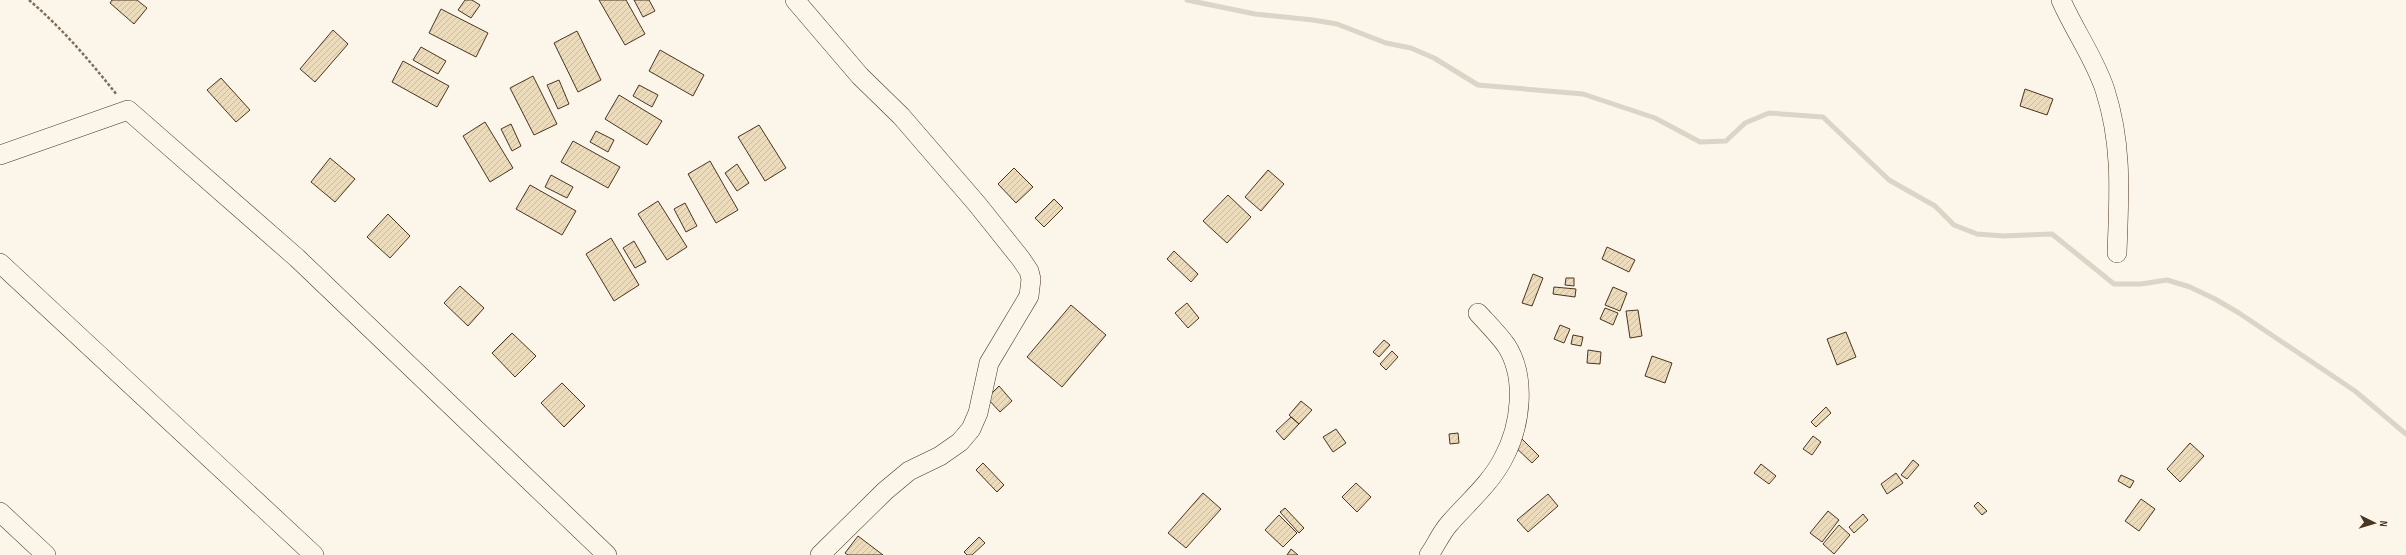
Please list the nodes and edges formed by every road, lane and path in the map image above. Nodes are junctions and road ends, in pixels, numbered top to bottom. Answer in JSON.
{"nodes":[{"id":1,"x":29,"y":0,"type":"edge"},
{"id":2,"x":795,"y":0,"type":"edge"},
{"id":3,"x":2061,"y":0,"type":"edge"},
{"id":4,"x":128,"y":110,"type":"junction"},
{"id":5,"x":0,"y":155,"type":"edge"},
{"id":6,"x":2117,"y":253,"type":"dead end"},
{"id":7,"x":0,"y":263,"type":"edge"},
{"id":8,"x":1478,"y":313,"type":"dead end"},
{"id":9,"x":0,"y":512,"type":"edge"},
{"id":10,"x":46,"y":555,"type":"edge"},
{"id":11,"x":314,"y":555,"type":"edge"},
{"id":12,"x":607,"y":555,"type":"edge"},
{"id":13,"x":820,"y":555,"type":"edge"},
{"id":14,"x":1429,"y":555,"type":"edge"}],
"edges":[{"from":1,"to":4,"type":"path"},
{"from":2,"to":13,"type":"street"},
{"from":3,"to":6,"type":"street"},
{"from":4,"to":5,"type":"street"},
{"from":4,"to":12,"type":"street"},
{"from":7,"to":11,"type":"street"},
{"from":8,"to":14,"type":"street"},
{"from":9,"to":10,"type":"street"}]}
